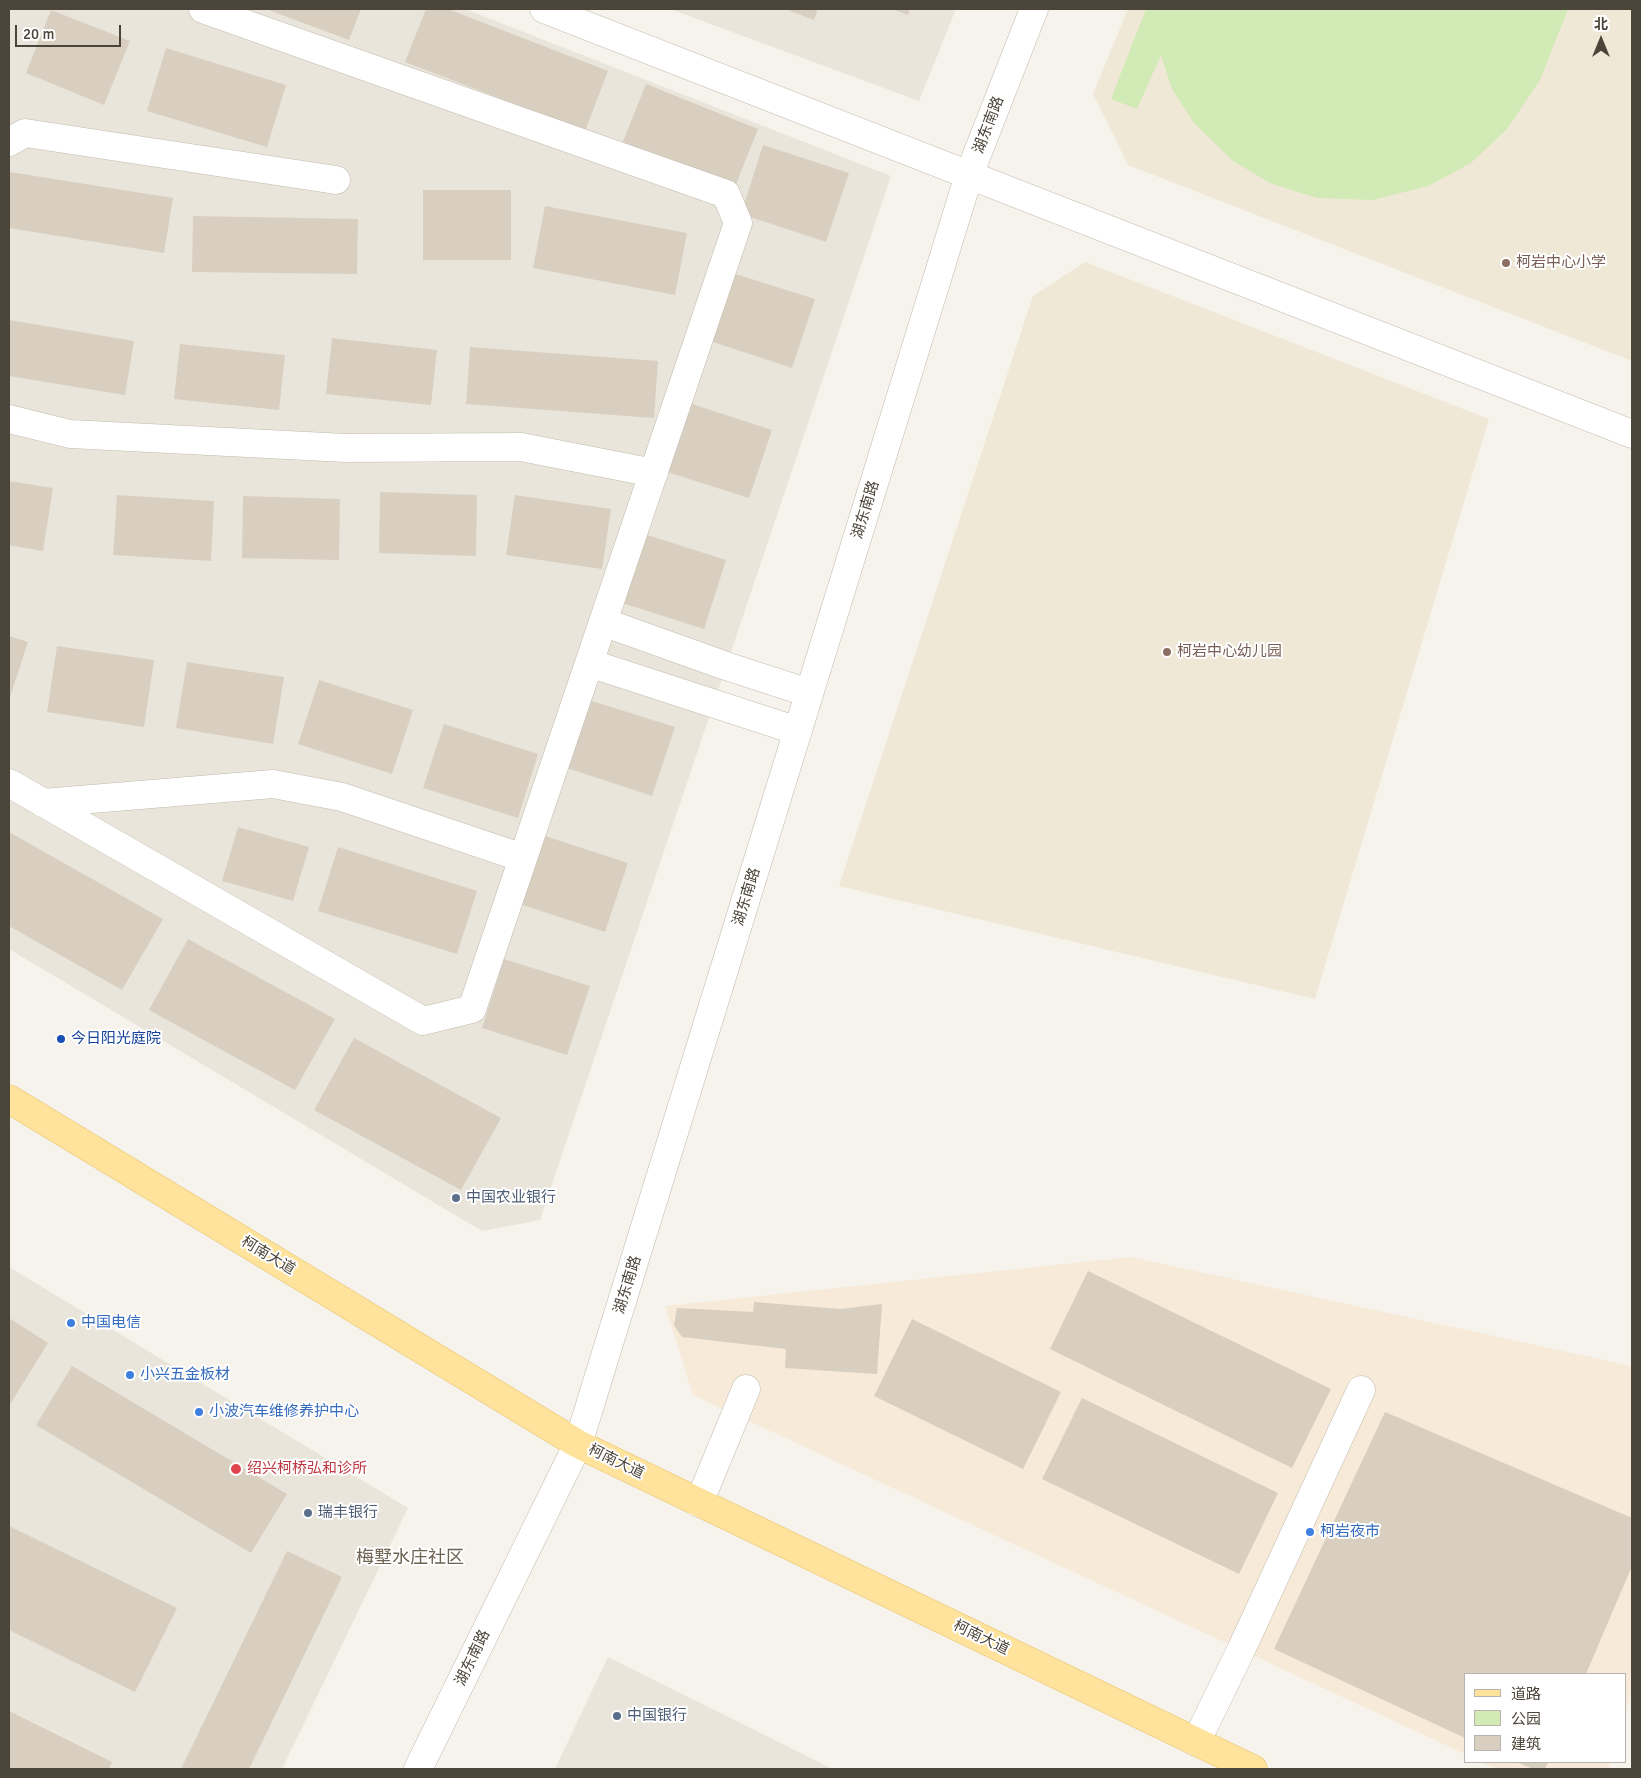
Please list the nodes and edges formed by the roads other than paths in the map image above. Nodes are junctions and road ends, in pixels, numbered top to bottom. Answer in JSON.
{"nodes":[{"id":1,"x":203,"y":9,"type":"edge"},
{"id":2,"x":544,"y":9,"type":"edge"},
{"id":3,"x":1034,"y":9,"type":"edge"},
{"id":4,"x":9,"y":142,"type":"edge"},
{"id":5,"x":969,"y":175,"type":"junction"},
{"id":6,"x":336,"y":180,"type":"dead end"},
{"id":7,"x":9,"y":419,"type":"edge"},
{"id":8,"x":1632,"y":434,"type":"edge"},
{"id":9,"x":654,"y":473,"type":"junction"},
{"id":10,"x":603,"y":622,"type":"junction"},
{"id":11,"x":589,"y":663,"type":"junction"},
{"id":12,"x":810,"y":693,"type":"junction"},
{"id":13,"x":798,"y":731,"type":"junction"},
{"id":14,"x":9,"y":783,"type":"edge"},
{"id":15,"x":44,"y":803,"type":"junction"},
{"id":16,"x":523,"y":858,"type":"junction"},
{"id":17,"x":9,"y":1099,"type":"edge"},
{"id":18,"x":746,"y":1389,"type":"dead end"},
{"id":19,"x":1361,"y":1390,"type":"dead end"},
{"id":20,"x":578,"y":1444,"type":"junction"},
{"id":21,"x":699,"y":1503,"type":"junction"},
{"id":22,"x":1196,"y":1742,"type":"junction"},
{"id":23,"x":418,"y":1769,"type":"edge"},
{"id":24,"x":1254,"y":1769,"type":"edge"}],
"edges":[{"from":1,"to":9,"type":"street"},
{"from":2,"to":5,"type":"street"},
{"from":3,"to":5,"type":"street","name":"湖东南路"},
{"from":4,"to":6,"type":"street"},
{"from":5,"to":8,"type":"street"},
{"from":5,"to":12,"type":"street","name":"湖东南路"},
{"from":7,"to":9,"type":"street"},
{"from":9,"to":10,"type":"street"},
{"from":10,"to":11,"type":"street"},
{"from":10,"to":12,"type":"street"},
{"from":11,"to":13,"type":"street"},
{"from":11,"to":16,"type":"street"},
{"from":12,"to":13,"type":"street","name":"湖东南路"},
{"from":13,"to":20,"type":"street","name":"湖东南路"},
{"from":14,"to":15,"type":"street"},
{"from":15,"to":16,"type":"street"},
{"from":15,"to":16,"type":"street"},
{"from":17,"to":20,"type":"main road","name":"柯南大道"},
{"from":18,"to":21,"type":"street"},
{"from":19,"to":22,"type":"street"},
{"from":20,"to":21,"type":"main road","name":"柯南大道"},
{"from":20,"to":23,"type":"street","name":"湖东南路"},
{"from":21,"to":22,"type":"main road","name":"柯南大道"},
{"from":22,"to":24,"type":"main road","name":"柯南大道"}]}
